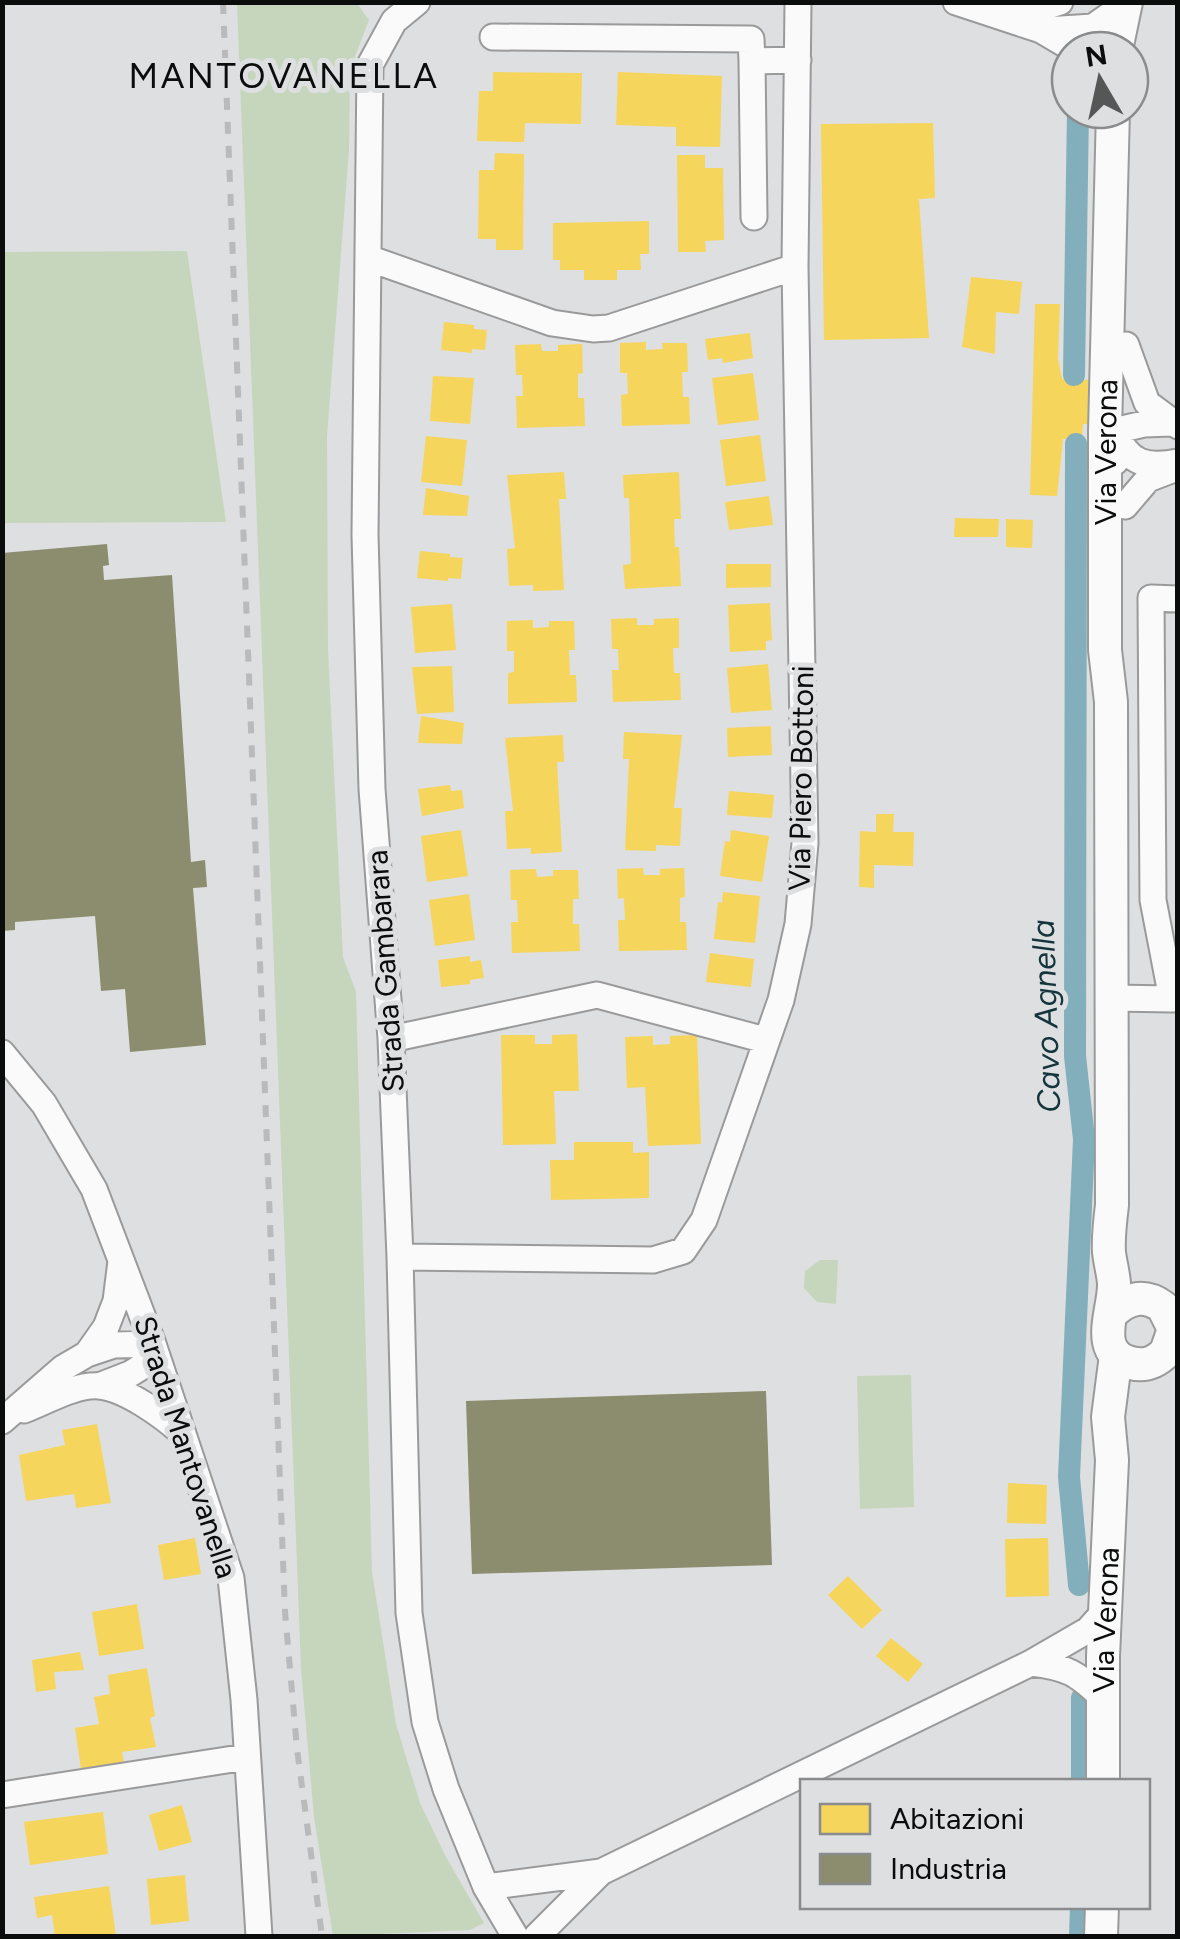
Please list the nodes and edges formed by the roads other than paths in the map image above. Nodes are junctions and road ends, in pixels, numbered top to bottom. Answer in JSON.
{"nodes":[{"id":1,"x":417,"y":2,"type":"edge"},
{"id":2,"x":798,"y":2,"type":"edge"},
{"id":3,"x":1060,"y":2,"type":"edge"},
{"id":4,"x":965,"y":5,"type":"edge"},
{"id":5,"x":1117,"y":6,"type":"edge"},
{"id":6,"x":1040,"y":30,"type":"junction"},
{"id":7,"x":1050,"y":36,"type":"edge"},
{"id":8,"x":493,"y":37,"type":"dead end"},
{"id":9,"x":798,"y":60,"type":"junction"},
{"id":10,"x":752,"y":61,"type":"junction"},
{"id":11,"x":1113,"y":130,"type":"edge"},
{"id":12,"x":1114,"y":168,"type":"junction"},
{"id":13,"x":754,"y":217,"type":"dead end"},
{"id":14,"x":368,"y":258,"type":"junction"},
{"id":15,"x":795,"y":267,"type":"junction"},
{"id":16,"x":1108,"y":290,"type":"junction"},
{"id":17,"x":1126,"y":345,"type":"junction"},
{"id":18,"x":1175,"y":425,"type":"edge"},
{"id":19,"x":1122,"y":438,"type":"junction"},
{"id":20,"x":1178,"y":465,"type":"edge"},
{"id":21,"x":1125,"y":506,"type":"junction"},
{"id":22,"x":1178,"y":599,"type":"edge"},
{"id":23,"x":1105,"y":615,"type":"junction"},
{"id":24,"x":1111,"y":702,"type":"junction"},
{"id":25,"x":1112,"y":998,"type":"junction"},
{"id":26,"x":1175,"y":999,"type":"edge"},
{"id":27,"x":391,"y":1040,"type":"junction"},
{"id":28,"x":765,"y":1040,"type":"junction"},
{"id":29,"x":2,"y":1052,"type":"edge"},
{"id":30,"x":1112,"y":1205,"type":"junction"},
{"id":31,"x":122,"y":1255,"type":"junction"},
{"id":32,"x":400,"y":1257,"type":"junction"},
{"id":33,"x":1155,"y":1301,"type":"junction"},
{"id":34,"x":1112,"y":1313,"type":"junction"},
{"id":35,"x":155,"y":1350,"type":"junction"},
{"id":36,"x":87,"y":1354,"type":"junction"},
{"id":37,"x":1132,"y":1360,"type":"junction"},
{"id":38,"x":100,"y":1386,"type":"junction"},
{"id":39,"x":6,"y":1418,"type":"edge"},
{"id":40,"x":185,"y":1435,"type":"junction"},
{"id":41,"x":1106,"y":1610,"type":"junction"},
{"id":42,"x":1031,"y":1664,"type":"junction"},
{"id":43,"x":1103,"y":1698,"type":"junction"},
{"id":44,"x":246,"y":1757,"type":"junction"},
{"id":45,"x":1103,"y":1779,"type":"edge"},
{"id":46,"x":2,"y":1795,"type":"edge"},
{"id":47,"x":601,"y":1872,"type":"junction"},
{"id":48,"x":486,"y":1887,"type":"junction"},
{"id":49,"x":1102,"y":1909,"type":"edge"},
{"id":50,"x":259,"y":1936,"type":"edge"},
{"id":51,"x":516,"y":1936,"type":"edge"},
{"id":52,"x":537,"y":1936,"type":"edge"},
{"id":53,"x":1102,"y":1936,"type":"edge"}],
"edges":[{"from":1,"to":14,"type":"street","name":"Strada Gambarara"},
{"from":2,"to":9,"type":"street","name":"Via Piero Bottoni"},
{"from":3,"to":4,"type":"street"},
{"from":4,"to":6,"type":"street"},
{"from":5,"to":6,"type":"street"},
{"from":6,"to":7,"type":"street"},
{"from":8,"to":10,"type":"street"},
{"from":9,"to":10,"type":"street"},
{"from":9,"to":15,"type":"street","name":"Via Piero Bottoni"},
{"from":10,"to":13,"type":"street"},
{"from":11,"to":12,"type":"main road","name":"Via Verona"},
{"from":12,"to":16,"type":"main road","name":"Via Verona"},
{"from":12,"to":17,"type":"main road","name":"Via Verona"},
{"from":14,"to":15,"type":"street"},
{"from":14,"to":27,"type":"street","name":"Strada Gambarara"},
{"from":15,"to":28,"type":"street","name":"Via Piero Bottoni"},
{"from":16,"to":19,"type":"street","name":"Via Verona"},
{"from":16,"to":23,"type":"main road","name":"Via Verona"},
{"from":17,"to":18,"type":"street"},
{"from":17,"to":19,"type":"main road","name":"Via Verona"},
{"from":18,"to":19,"type":"street"},
{"from":19,"to":20,"type":"street"},
{"from":19,"to":21,"type":"main road","name":"Via Verona"},
{"from":19,"to":23,"type":"street","name":"Via Verona"},
{"from":20,"to":21,"type":"street"},
{"from":21,"to":24,"type":"main road","name":"Via Verona"},
{"from":22,"to":26,"type":"street"},
{"from":23,"to":24,"type":"main road","name":"Via Verona"},
{"from":24,"to":25,"type":"main road","name":"Via Verona"},
{"from":25,"to":26,"type":"street"},
{"from":25,"to":30,"type":"main road","name":"Via Verona"},
{"from":27,"to":28,"type":"street"},
{"from":27,"to":32,"type":"street","name":"Strada Gambarara"},
{"from":28,"to":32,"type":"street","name":"Via Piero Bottoni"},
{"from":29,"to":31,"type":"street","name":"Strada Mantovanella"},
{"from":30,"to":33,"type":"main road","name":"Via Verona"},
{"from":30,"to":34,"type":"main road","name":"Via Verona"},
{"from":31,"to":35,"type":"street","name":"Strada Mantovanella"},
{"from":31,"to":36,"type":"street"},
{"from":32,"to":48,"type":"street","name":"Strada Gambarara"},
{"from":33,"to":34,"type":"main road"},
{"from":33,"to":37,"type":"main road","name":"Via Verona"},
{"from":34,"to":37,"type":"main road","name":"Via Verona"},
{"from":35,"to":36,"type":"street"},
{"from":35,"to":38,"type":"street"},
{"from":35,"to":40,"type":"street","name":"Strada Mantovanella"},
{"from":36,"to":39,"type":"street"},
{"from":37,"to":41,"type":"main road","name":"Via Verona"},
{"from":38,"to":39,"type":"street"},
{"from":38,"to":40,"type":"street"},
{"from":40,"to":44,"type":"street","name":"Strada Mantovanella"},
{"from":41,"to":42,"type":"street"},
{"from":41,"to":43,"type":"main road","name":"Via Verona"},
{"from":42,"to":43,"type":"street"},
{"from":42,"to":47,"type":"street"},
{"from":43,"to":45,"type":"main road","name":"Via Verona"},
{"from":44,"to":46,"type":"street"},
{"from":44,"to":50,"type":"street","name":"Strada Mantovanella"},
{"from":47,"to":48,"type":"street"},
{"from":47,"to":52,"type":"street"},
{"from":48,"to":51,"type":"street","name":"Strada Gambarara"},
{"from":49,"to":53,"type":"main road"}]}
